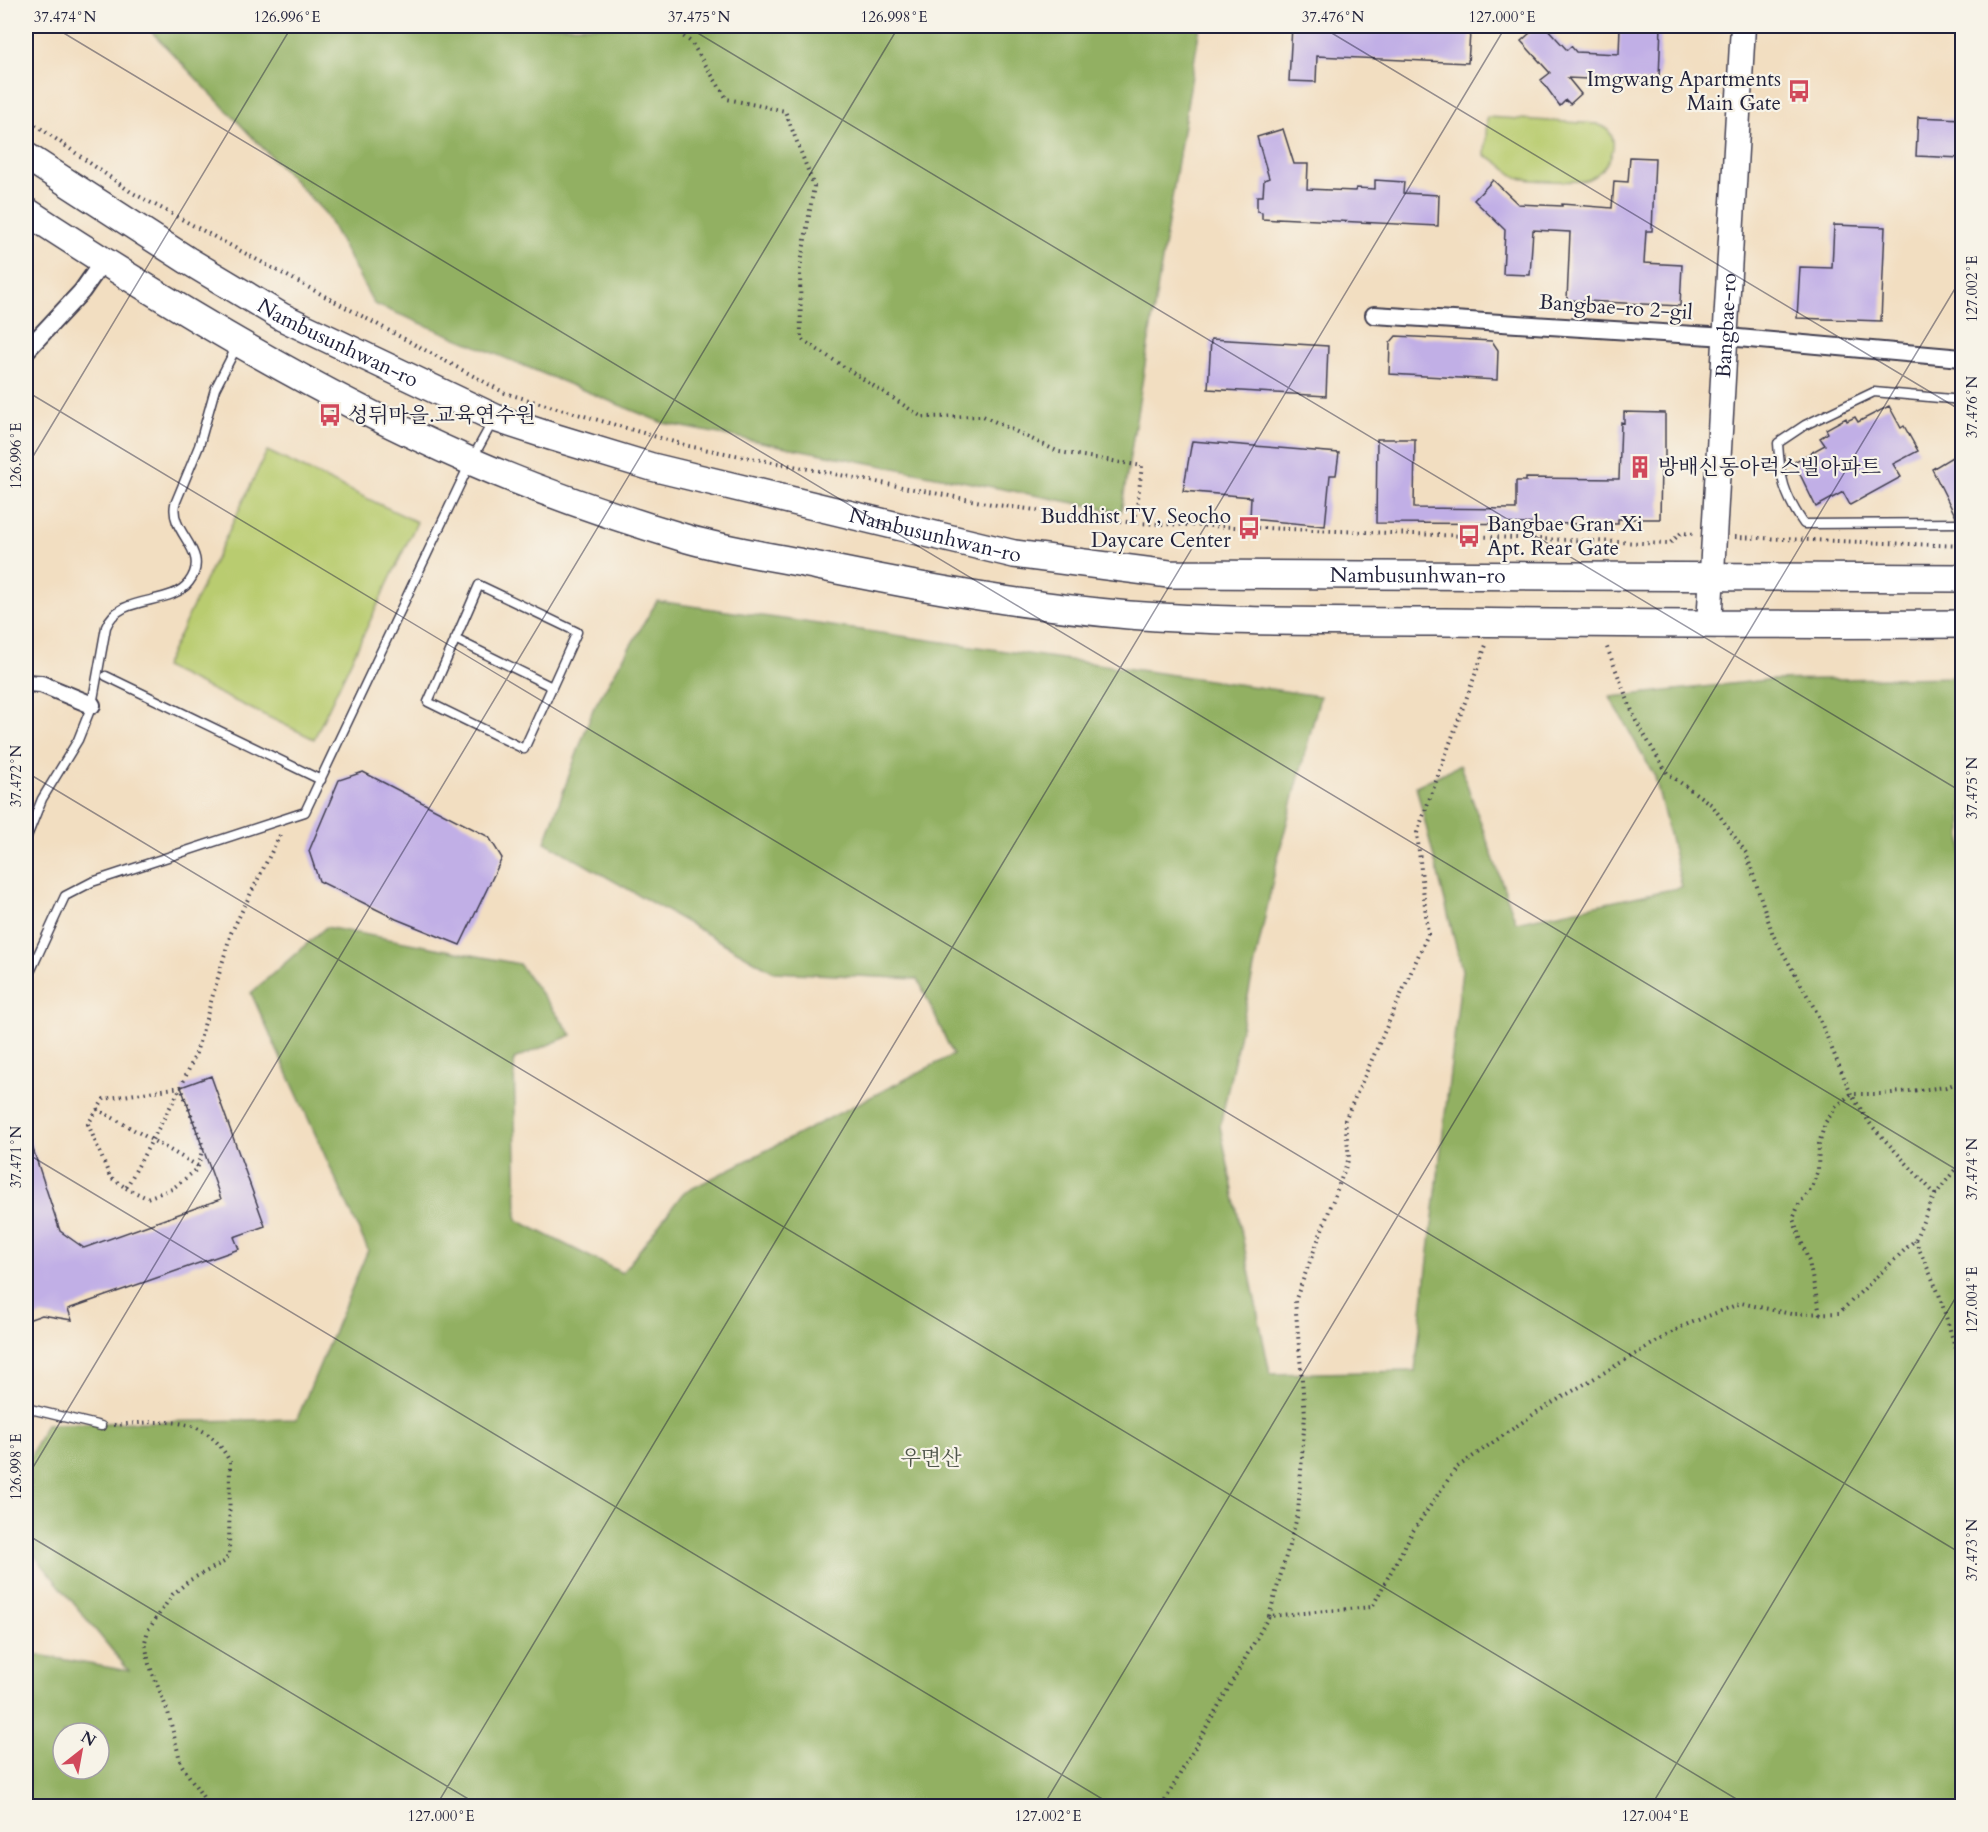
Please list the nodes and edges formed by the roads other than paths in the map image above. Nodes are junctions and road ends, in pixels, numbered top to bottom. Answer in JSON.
{"nodes":[{"id":1,"x":1743,"y":26,"type":"edge"},
{"id":2,"x":26,"y":156,"type":"edge"},
{"id":3,"x":26,"y":211,"type":"edge"},
{"id":4,"x":103,"y":261,"type":"junction"},
{"id":5,"x":1374,"y":315,"type":"dead end"},
{"id":6,"x":1727,"y":337,"type":"junction"},
{"id":7,"x":238,"y":343,"type":"junction"},
{"id":8,"x":26,"y":351,"type":"edge"},
{"id":9,"x":1962,"y":358,"type":"edge"},
{"id":10,"x":1962,"y":400,"type":"edge"},
{"id":11,"x":495,"y":418,"type":"junction"},
{"id":12,"x":471,"y":461,"type":"junction"},
{"id":13,"x":1962,"y":523,"type":"edge"},
{"id":14,"x":1712,"y":577,"type":"junction"},
{"id":15,"x":1962,"y":578,"type":"edge"},
{"id":16,"x":1962,"y":624,"type":"edge"},
{"id":17,"x":1709,"y":625,"type":"junction"},
{"id":18,"x":456,"y":639,"type":"junction"},
{"id":19,"x":106,"y":676,"type":"dead end"},
{"id":20,"x":26,"y":683,"type":"edge"},
{"id":21,"x":552,"y":687,"type":"junction"},
{"id":22,"x":92,"y":705,"type":"junction"},
{"id":23,"x":321,"y":780,"type":"junction"},
{"id":24,"x":26,"y":839,"type":"edge"},
{"id":25,"x":30,"y":972,"type":"dead end"},
{"id":26,"x":26,"y":1408,"type":"edge"},
{"id":27,"x":101,"y":1426,"type":"road end"}],
"edges":[{"from":1,"to":6,"type":"main road","name":"Bangbae-ro"},
{"from":2,"to":11,"type":"main road","name":"Nambusunhwan-ro"},
{"from":3,"to":4,"type":"main road"},
{"from":4,"to":7,"type":"main road"},
{"from":4,"to":8,"type":"street"},
{"from":5,"to":6,"type":"street","name":"Bangbae-ro 2-gil"},
{"from":6,"to":9,"type":"street","name":"Bangbae-ro 2-gil"},
{"from":6,"to":14,"type":"main road","name":"Bangbae-ro"},
{"from":7,"to":12,"type":"main road"},
{"from":7,"to":22,"type":"lane"},
{"from":10,"to":13,"type":"lane"},
{"from":11,"to":12,"type":"lane"},
{"from":11,"to":14,"type":"main road","name":"Nambusunhwan-ro"},
{"from":12,"to":17,"type":"main road"},
{"from":12,"to":23,"type":"lane"},
{"from":14,"to":15,"type":"main road","name":"Nambusunhwan-ro"},
{"from":14,"to":17,"type":"main road","name":"Bangbae-ro"},
{"from":16,"to":17,"type":"main road"},
{"from":18,"to":21,"type":"lane"},
{"from":18,"to":21,"type":"lane"},
{"from":18,"to":21,"type":"lane"},
{"from":19,"to":23,"type":"lane"},
{"from":20,"to":22,"type":"street"},
{"from":22,"to":24,"type":"lane"},
{"from":23,"to":25,"type":"lane"},
{"from":26,"to":27,"type":"lane"}]}
